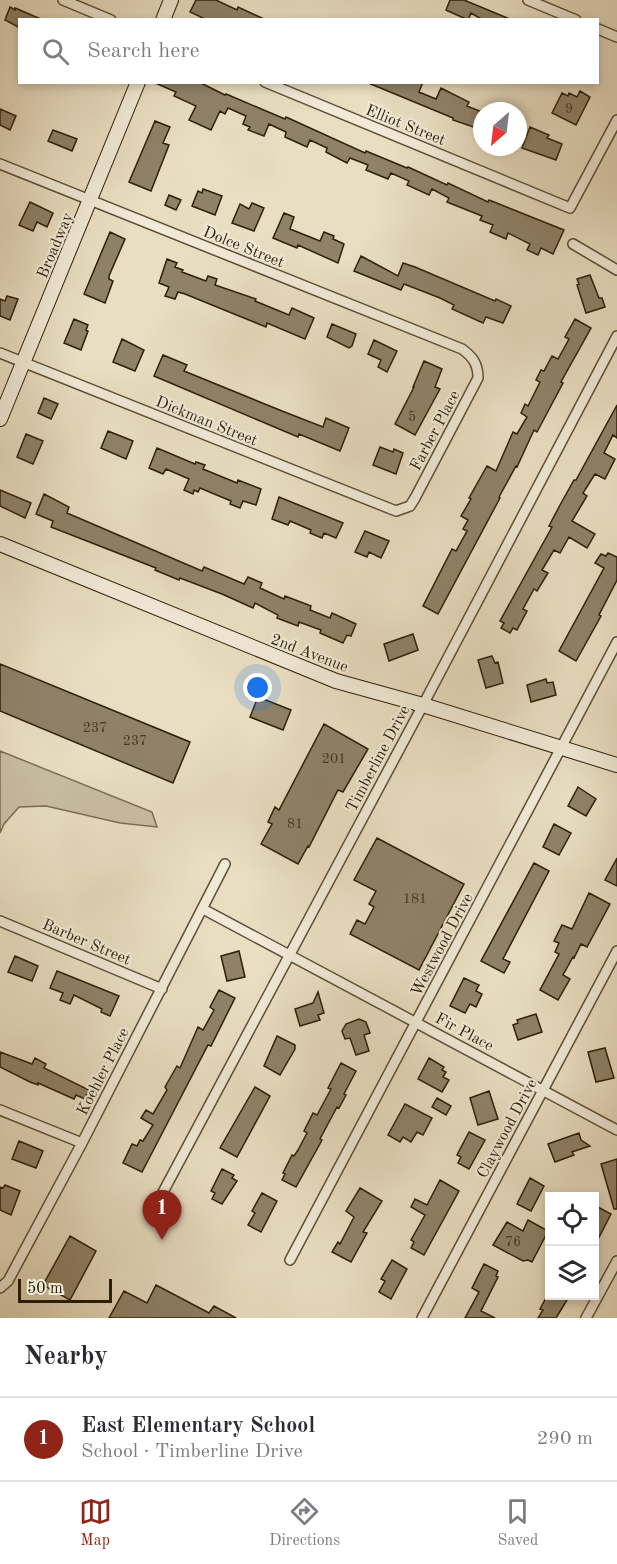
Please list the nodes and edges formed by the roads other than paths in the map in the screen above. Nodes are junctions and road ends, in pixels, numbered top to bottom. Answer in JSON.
{"nodes":[{"id":1,"x":63,"y":0,"type":"edge"},
{"id":2,"x":171,"y":0,"type":"edge"},
{"id":3,"x":528,"y":0,"type":"edge"},
{"id":4,"x":106,"y":18,"type":"edge"},
{"id":5,"x":164,"y":18,"type":"edge"},
{"id":6,"x":571,"y":18,"type":"edge"},
{"id":7,"x":599,"y":29,"type":"edge"},
{"id":8,"x":617,"y":37,"type":"edge"},
{"id":9,"x":137,"y":84,"type":"edge"},
{"id":10,"x":270,"y":84,"type":"edge"},
{"id":11,"x":617,"y":120,"type":"edge"},
{"id":12,"x":0,"y":164,"type":"edge"},
{"id":13,"x":90,"y":200,"type":"junction"},
{"id":14,"x":573,"y":244,"type":"dead end"},
{"id":15,"x":617,"y":270,"type":"edge"},
{"id":16,"x":617,"y":336,"type":"edge"},
{"id":17,"x":0,"y":352,"type":"edge"},
{"id":18,"x":473,"y":359,"type":"joint"},
{"id":19,"x":23,"y":362,"type":"junction"},
{"id":20,"x":0,"y":419,"type":"edge"},
{"id":21,"x":403,"y":509,"type":"joint"},
{"id":22,"x":0,"y":544,"type":"edge"},
{"id":23,"x":617,"y":642,"type":"edge"},
{"id":24,"x":423,"y":705,"type":"junction"},
{"id":25,"x":562,"y":748,"type":"junction"},
{"id":26,"x":617,"y":765,"type":"edge"},
{"id":27,"x":225,"y":864,"type":"dead end"},
{"id":28,"x":204,"y":909,"type":"junction"},
{"id":29,"x":0,"y":921,"type":"edge"},
{"id":30,"x":617,"y":951,"type":"edge"},
{"id":31,"x":289,"y":954,"type":"junction"},
{"id":32,"x":162,"y":989,"type":"junction"},
{"id":33,"x":416,"y":1022,"type":"junction"},
{"id":34,"x":543,"y":1090,"type":"junction"},
{"id":35,"x":0,"y":1110,"type":"edge"},
{"id":36,"x":617,"y":1130,"type":"edge"},
{"id":37,"x":82,"y":1143,"type":"junction"},
{"id":38,"x":162,"y":1194,"type":"dead end"},
{"id":39,"x":290,"y":1260,"type":"dead end"},
{"id":40,"x":617,"y":1261,"type":"edge"},
{"id":41,"x":0,"y":1288,"type":"edge"},
{"id":42,"x":422,"y":1318,"type":"edge"},
{"id":43,"x":586,"y":1318,"type":"edge"}],
"edges":[{"from":1,"to":4,"type":"street"},
{"from":2,"to":5,"type":"street"},
{"from":3,"to":6,"type":"street"},
{"from":7,"to":8,"type":"street"},
{"from":9,"to":13,"type":"street","name":"Broadway"},
{"from":10,"to":11,"type":"street","name":"Elliot Street"},
{"from":12,"to":13,"type":"street","name":"Dolce Street"},
{"from":13,"to":18,"type":"street","name":"Dolce Street"},
{"from":13,"to":19,"type":"street","name":"Broadway"},
{"from":14,"to":15,"type":"street"},
{"from":16,"to":24,"type":"street","name":"Timberline Drive"},
{"from":17,"to":19,"type":"street","name":"Dickman Street"},
{"from":18,"to":21,"type":"street","name":"Farber Place"},
{"from":19,"to":20,"type":"street","name":"Broadway"},
{"from":19,"to":21,"type":"street","name":"Dickman Street"},
{"from":22,"to":24,"type":"street","name":"2nd Avenue"},
{"from":23,"to":25,"type":"street","name":"Westwood Drive"},
{"from":24,"to":25,"type":"street","name":"2nd Avenue"},
{"from":24,"to":31,"type":"street","name":"Timberline Drive"},
{"from":25,"to":26,"type":"street","name":"2nd Avenue"},
{"from":25,"to":33,"type":"street","name":"Westwood Drive"},
{"from":27,"to":28,"type":"street","name":"Koehler Place"},
{"from":28,"to":31,"type":"street","name":"Fir Place"},
{"from":28,"to":32,"type":"street","name":"Koehler Place"},
{"from":29,"to":32,"type":"street","name":"Barber Street"},
{"from":30,"to":34,"type":"street","name":"Claywood Drive"},
{"from":31,"to":33,"type":"street","name":"Fir Place"},
{"from":31,"to":38,"type":"street","name":"Timberline Drive"},
{"from":32,"to":37,"type":"street","name":"Koehler Place"},
{"from":33,"to":34,"type":"street","name":"Fir Place"},
{"from":33,"to":39,"type":"street","name":"Westwood Drive"},
{"from":34,"to":36,"type":"street","name":"Fir Place"},
{"from":34,"to":42,"type":"street","name":"Claywood Drive"},
{"from":35,"to":37,"type":"street"},
{"from":37,"to":41,"type":"street","name":"Koehler Place"},
{"from":40,"to":43,"type":"street"}]}
